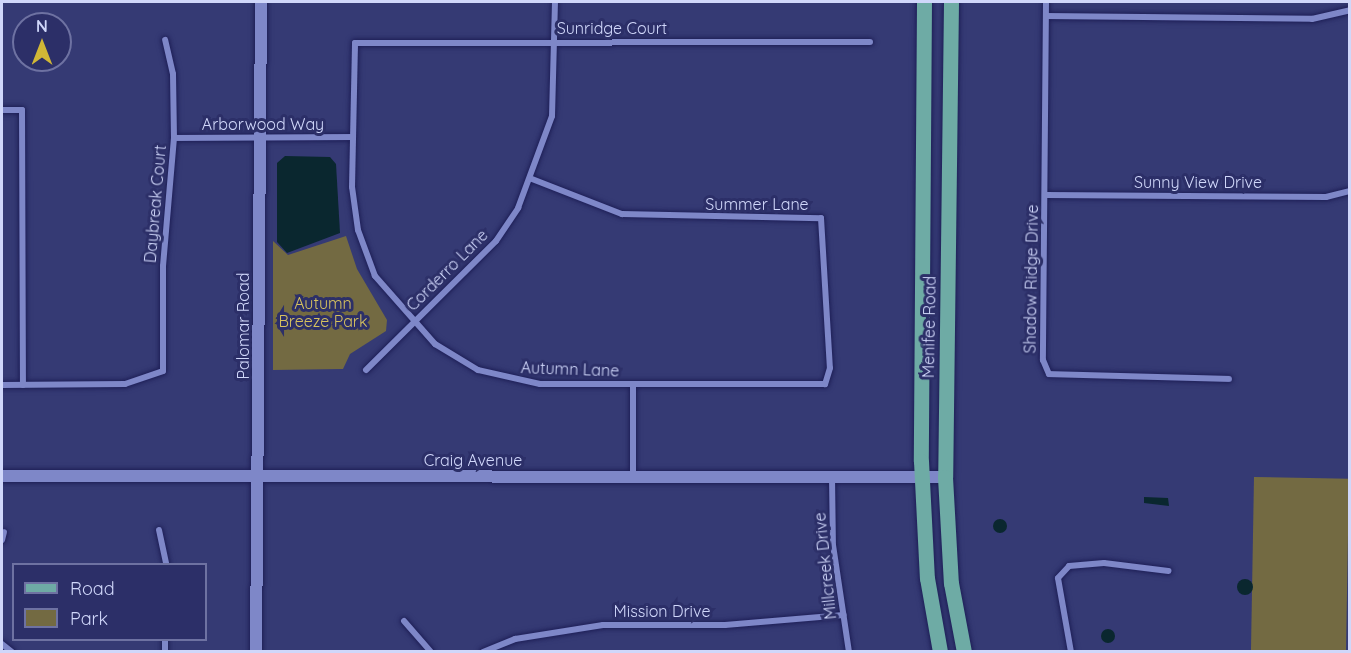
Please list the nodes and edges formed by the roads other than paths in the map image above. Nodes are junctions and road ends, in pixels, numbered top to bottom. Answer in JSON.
{"nodes":[{"id":1,"x":261,"y":2,"type":"edge"},
{"id":2,"x":555,"y":2,"type":"edge"},
{"id":3,"x":924,"y":2,"type":"edge"},
{"id":4,"x":951,"y":2,"type":"edge"},
{"id":5,"x":1046,"y":2,"type":"edge"},
{"id":6,"x":1350,"y":10,"type":"edge"},
{"id":7,"x":1046,"y":16,"type":"junction"},
{"id":8,"x":165,"y":40,"type":"dead end"},
{"id":9,"x":555,"y":42,"type":"junction"},
{"id":10,"x":870,"y":42,"type":"dead end"},
{"id":11,"x":355,"y":43,"type":"joint"},
{"id":12,"x":2,"y":110,"type":"edge"},
{"id":13,"x":261,"y":137,"type":"junction"},
{"id":14,"x":351,"y":137,"type":"junction"},
{"id":15,"x":174,"y":138,"type":"junction"},
{"id":16,"x":532,"y":179,"type":"junction"},
{"id":17,"x":1350,"y":191,"type":"edge"},
{"id":18,"x":1046,"y":195,"type":"junction"},
{"id":19,"x":412,"y":324,"type":"junction"},
{"id":20,"x":366,"y":370,"type":"dead end"},
{"id":21,"x":1229,"y":379,"type":"dead end"},
{"id":22,"x":825,"y":384,"type":"joint"},
{"id":23,"x":2,"y":385,"type":"edge"},
{"id":24,"x":23,"y":385,"type":"junction"},
{"id":25,"x":633,"y":385,"type":"junction"},
{"id":26,"x":2,"y":476,"type":"edge"},
{"id":27,"x":258,"y":477,"type":"junction"},
{"id":28,"x":633,"y":477,"type":"junction"},
{"id":29,"x":832,"y":477,"type":"junction"},
{"id":30,"x":921,"y":477,"type":"junction"},
{"id":31,"x":945,"y":477,"type":"junction"},
{"id":32,"x":159,"y":530,"type":"dead end"},
{"id":33,"x":4,"y":532,"type":"dead end"},
{"id":34,"x":2,"y":540,"type":"edge"},
{"id":35,"x":165,"y":563,"type":"edge"},
{"id":36,"x":1169,"y":571,"type":"dead end"},
{"id":37,"x":844,"y":615,"type":"junction"},
{"id":38,"x":404,"y":621,"type":"dead end"},
{"id":39,"x":2,"y":644,"type":"edge"},
{"id":40,"x":12,"y":651,"type":"edge"},
{"id":41,"x":256,"y":651,"type":"edge"},
{"id":42,"x":431,"y":651,"type":"edge"},
{"id":43,"x":483,"y":651,"type":"edge"},
{"id":44,"x":849,"y":651,"type":"edge"},
{"id":45,"x":940,"y":651,"type":"edge"},
{"id":46,"x":964,"y":651,"type":"edge"},
{"id":47,"x":1071,"y":651,"type":"edge"}],
"edges":[{"from":1,"to":13,"type":"street","name":"Palomar Road"},
{"from":2,"to":9,"type":"street","name":"Corderro Lane"},
{"from":3,"to":30,"type":"main road","name":"Menifee Road"},
{"from":4,"to":31,"type":"main road","name":"Menifee Road"},
{"from":5,"to":7,"type":"street","name":"Shadow Ridge Drive"},
{"from":6,"to":7,"type":"street"},
{"from":7,"to":18,"type":"street","name":"Shadow Ridge Drive"},
{"from":8,"to":15,"type":"street","name":"Daybreak Court"},
{"from":9,"to":10,"type":"street","name":"Sunridge Court"},
{"from":9,"to":11,"type":"street","name":"Sunridge Court"},
{"from":9,"to":16,"type":"street","name":"Corderro Lane"},
{"from":11,"to":14,"type":"street","name":"Autumn Lane"},
{"from":12,"to":24,"type":"street"},
{"from":13,"to":14,"type":"street","name":"Arborwood Way"},
{"from":13,"to":15,"type":"street","name":"Arborwood Way"},
{"from":13,"to":27,"type":"street","name":"Palomar Road"},
{"from":14,"to":19,"type":"street","name":"Autumn Lane"},
{"from":15,"to":24,"type":"street","name":"Daybreak Court"},
{"from":16,"to":19,"type":"street","name":"Corderro Lane"},
{"from":16,"to":22,"type":"street","name":"Summer Lane"},
{"from":17,"to":18,"type":"street","name":"Sunny View Drive"},
{"from":18,"to":21,"type":"street","name":"Shadow Ridge Drive"},
{"from":19,"to":20,"type":"street","name":"Corderro Lane"},
{"from":19,"to":25,"type":"street","name":"Autumn Lane"},
{"from":22,"to":25,"type":"street","name":"Autumn Lane"},
{"from":23,"to":24,"type":"street"},
{"from":25,"to":28,"type":"street"},
{"from":26,"to":27,"type":"street","name":"Craig Avenue"},
{"from":27,"to":28,"type":"street","name":"Craig Avenue"},
{"from":27,"to":41,"type":"street","name":"Palomar Road"},
{"from":28,"to":29,"type":"street","name":"Craig Avenue"},
{"from":29,"to":30,"type":"street","name":"Craig Avenue"},
{"from":29,"to":37,"type":"street","name":"Millcreek Drive"},
{"from":30,"to":31,"type":"street","name":"Craig Avenue"},
{"from":30,"to":45,"type":"main road","name":"Menifee Road"},
{"from":31,"to":46,"type":"main road","name":"Menifee Road"},
{"from":32,"to":35,"type":"street"},
{"from":33,"to":34,"type":"street"},
{"from":36,"to":47,"type":"street"},
{"from":37,"to":43,"type":"street","name":"Mission Drive"},
{"from":37,"to":44,"type":"street","name":"Millcreek Drive"},
{"from":38,"to":42,"type":"street"},
{"from":39,"to":40,"type":"street"}]}
